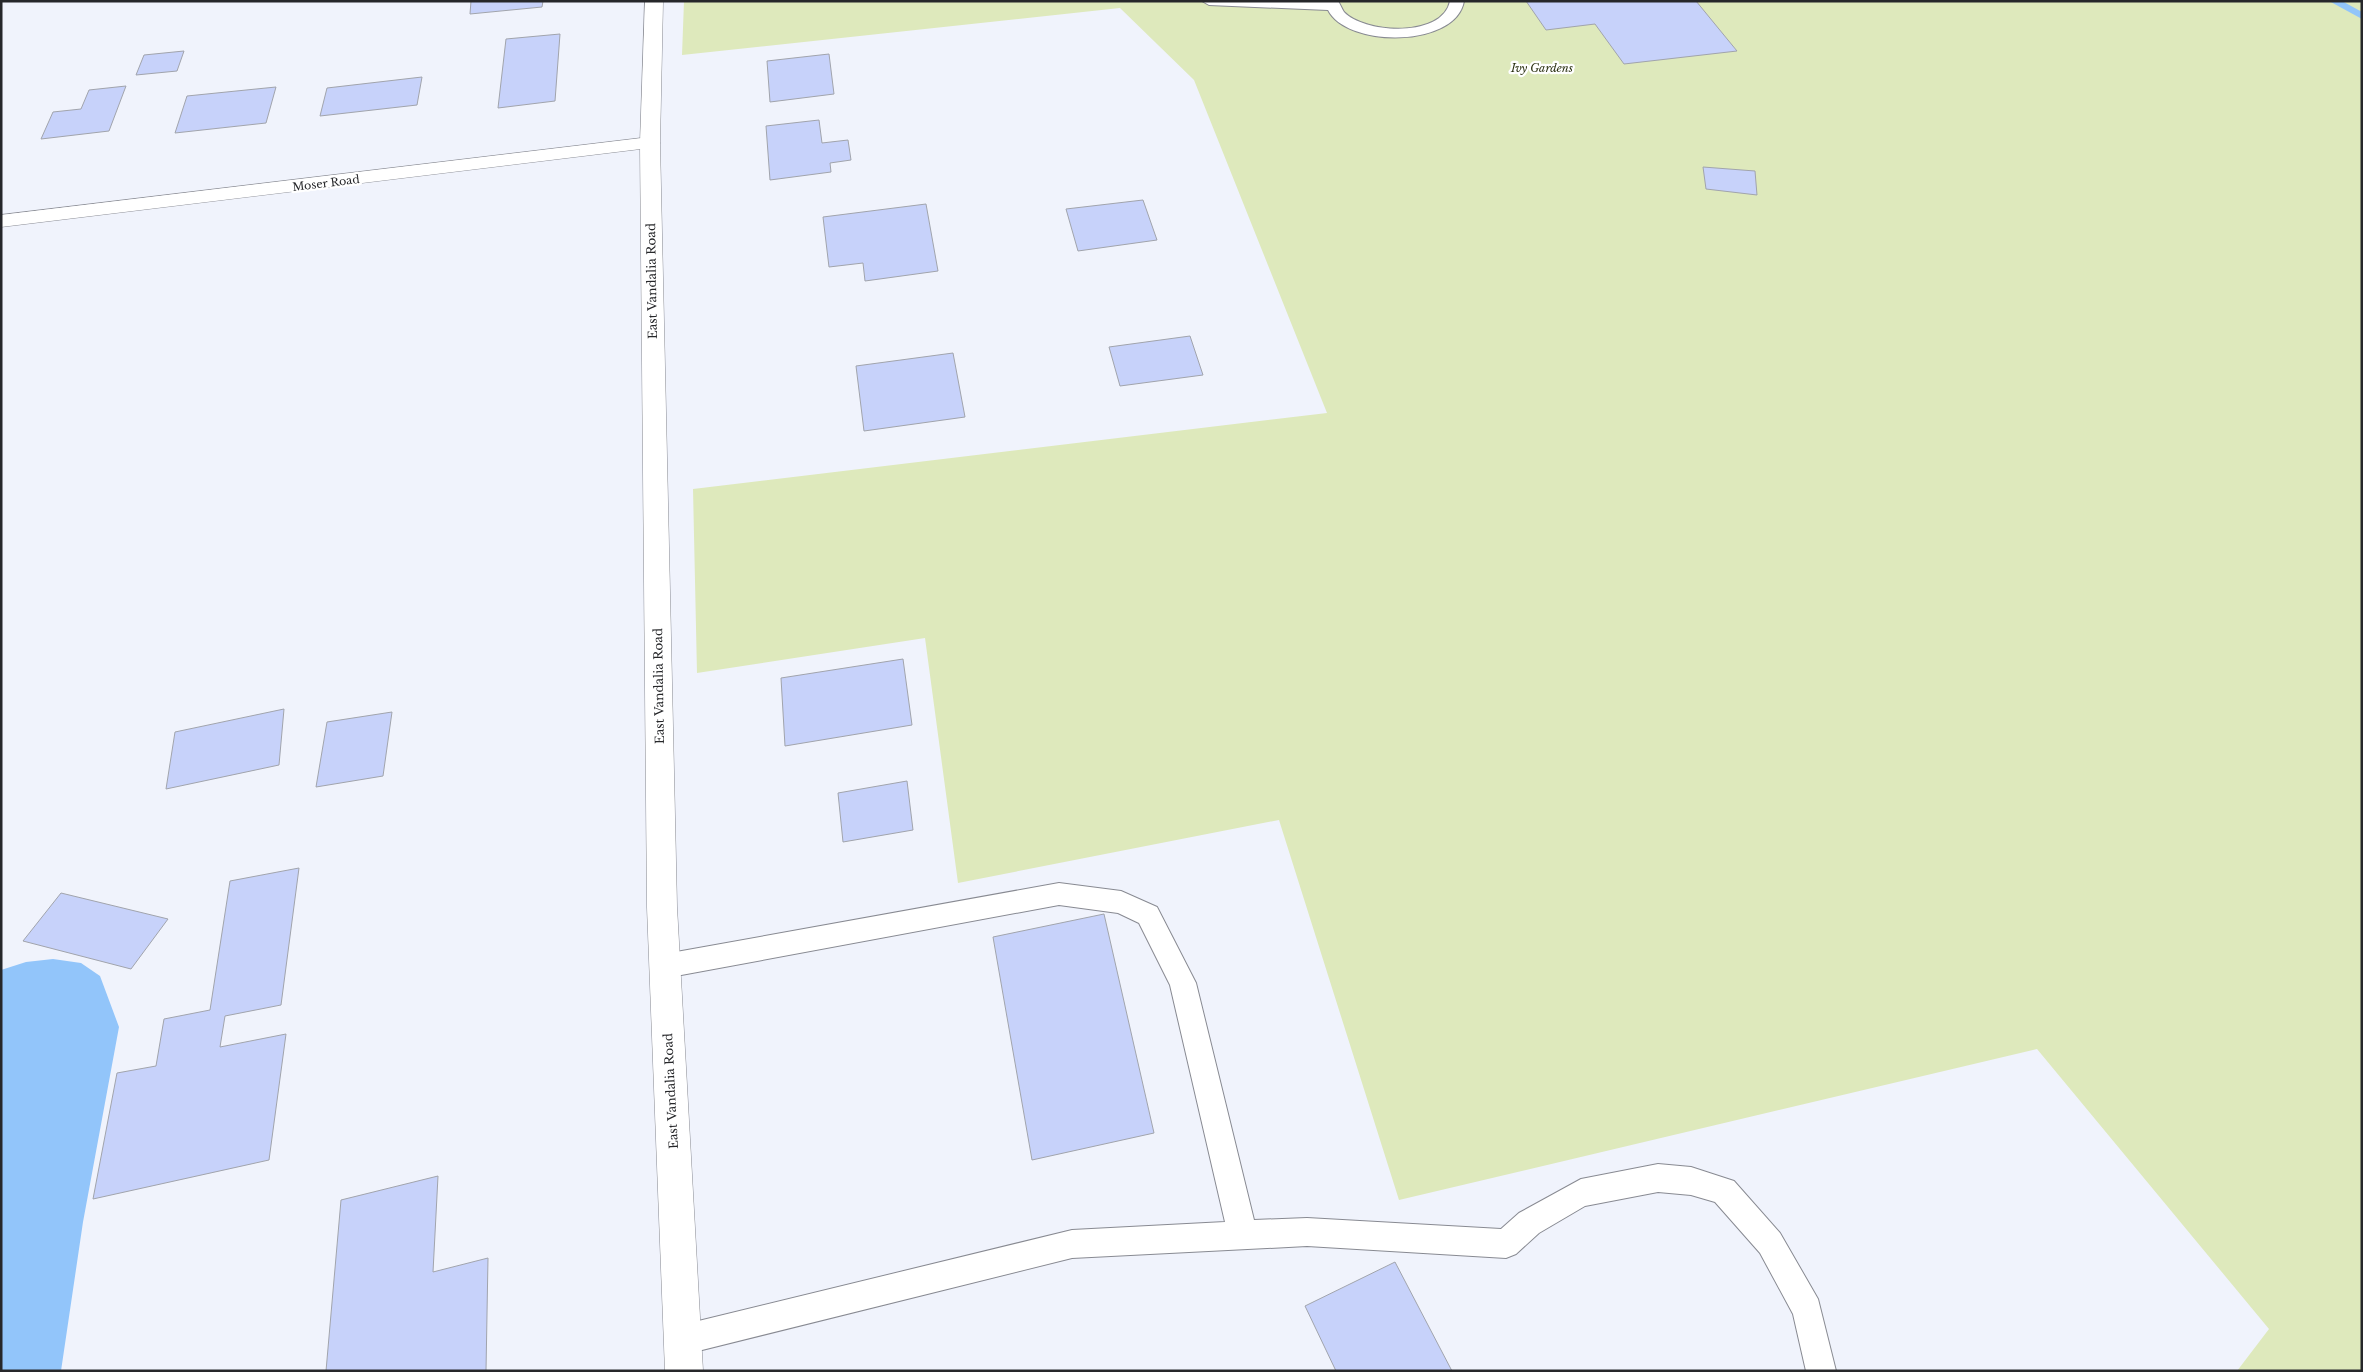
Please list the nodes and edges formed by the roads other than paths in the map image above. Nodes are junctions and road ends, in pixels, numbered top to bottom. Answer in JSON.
{"nodes":[{"id":1,"x":654,"y":1,"type":"edge"},
{"id":2,"x":1210,"y":1,"type":"edge"},
{"id":3,"x":1457,"y":1,"type":"edge"},
{"id":4,"x":1331,"y":4,"type":"edge"},
{"id":5,"x":650,"y":143,"type":"junction"},
{"id":6,"x":1,"y":221,"type":"edge"},
{"id":7,"x":665,"y":966,"type":"junction"},
{"id":8,"x":1243,"y":1235,"type":"junction"},
{"id":9,"x":682,"y":1340,"type":"junction"},
{"id":10,"x":684,"y":1371,"type":"edge"},
{"id":11,"x":1820,"y":1371,"type":"edge"}],
"edges":[{"from":1,"to":5,"type":"street","name":"East Vandalia Road"},
{"from":2,"to":4,"type":"lane"},
{"from":3,"to":4,"type":"lane"},
{"from":5,"to":6,"type":"street","name":"Moser Road"},
{"from":5,"to":7,"type":"street","name":"East Vandalia Road"},
{"from":7,"to":8,"type":"lane"},
{"from":7,"to":9,"type":"street","name":"East Vandalia Road"},
{"from":8,"to":9,"type":"lane"},
{"from":8,"to":11,"type":"lane"},
{"from":9,"to":10,"type":"street","name":"East Vandalia Road"}]}
